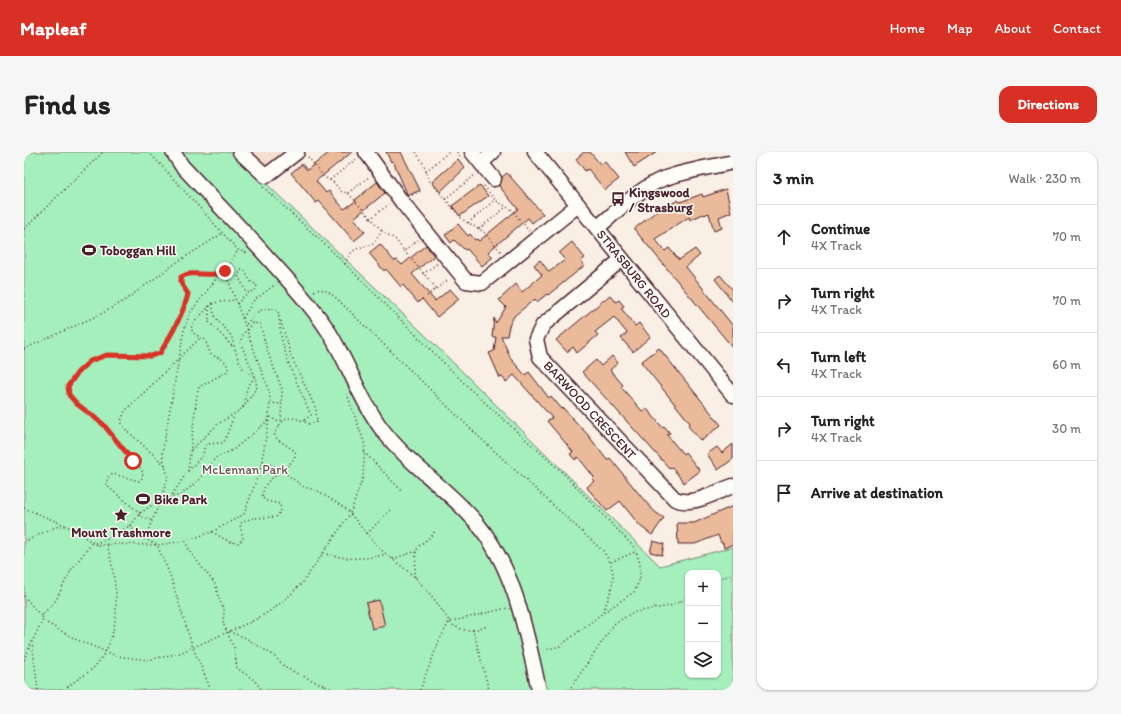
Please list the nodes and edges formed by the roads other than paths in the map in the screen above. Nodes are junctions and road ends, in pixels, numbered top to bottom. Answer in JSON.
{"nodes":[{"id":1,"x":173,"y":152,"type":"edge"},
{"id":2,"x":240,"y":152,"type":"edge"},
{"id":3,"x":493,"y":152,"type":"edge"},
{"id":4,"x":535,"y":152,"type":"edge"},
{"id":5,"x":362,"y":154,"type":"edge"},
{"id":6,"x":303,"y":155,"type":"edge"},
{"id":7,"x":468,"y":156,"type":"edge"},
{"id":8,"x":733,"y":162,"type":"edge"},
{"id":9,"x":478,"y":171,"type":"junction"},
{"id":10,"x":488,"y":182,"type":"road end"},
{"id":11,"x":578,"y":205,"type":"junction"},
{"id":12,"x":597,"y":228,"type":"junction"},
{"id":13,"x":622,"y":259,"type":"junction"},
{"id":14,"x":733,"y":395,"type":"edge"},
{"id":15,"x":733,"y":486,"type":"edge"},
{"id":16,"x":539,"y":690,"type":"edge"}],
"edges":[{"from":1,"to":16,"type":"street"},
{"from":2,"to":6,"type":"street"},
{"from":3,"to":9,"type":"street"},
{"from":4,"to":11,"type":"street","name":"STRASBURG ROAD"},
{"from":5,"to":11,"type":"street"},
{"from":7,"to":9,"type":"street"},
{"from":8,"to":12,"type":"street"},
{"from":9,"to":10,"type":"street"},
{"from":11,"to":12,"type":"street","name":"STRASBURG ROAD"},
{"from":12,"to":13,"type":"street","name":"STRASBURG ROAD"},
{"from":13,"to":14,"type":"street","name":"STRASBURG ROAD"},
{"from":13,"to":15,"type":"street","name":"BARWOOD CRESCENT"}]}
